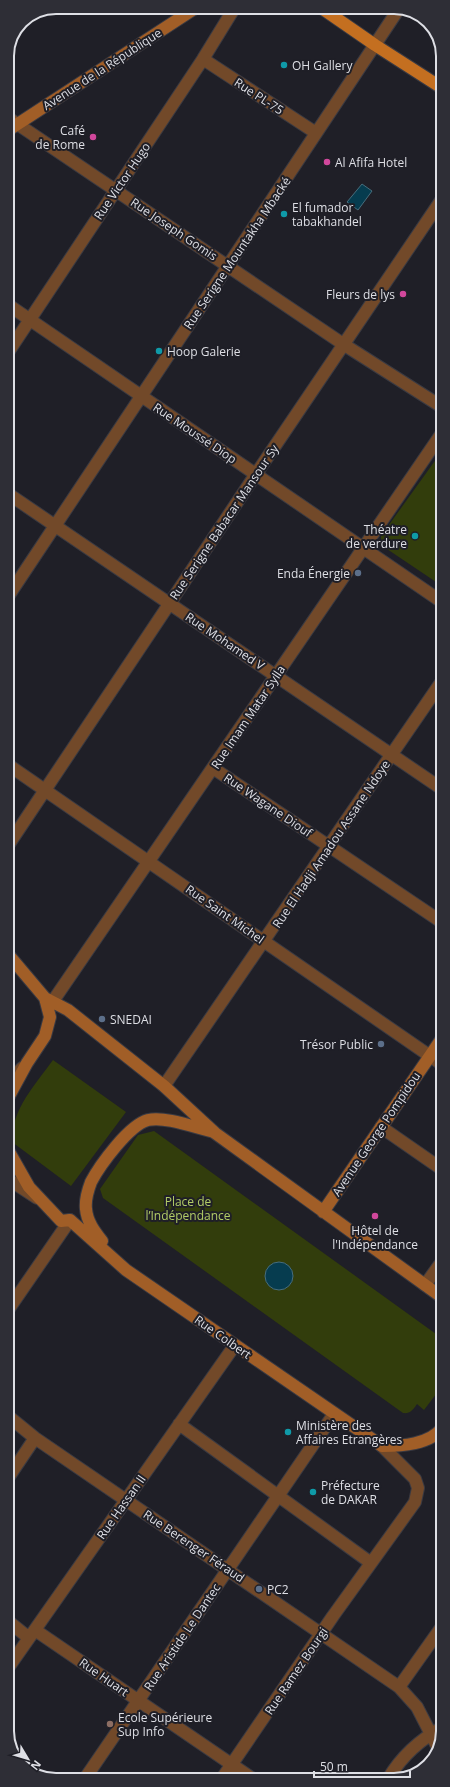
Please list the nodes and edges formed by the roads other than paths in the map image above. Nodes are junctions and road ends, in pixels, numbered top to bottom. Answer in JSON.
{"nodes":[{"id":1,"x":186,"y":14,"type":"edge"},
{"id":2,"x":231,"y":14,"type":"edge"},
{"id":3,"x":330,"y":14,"type":"edge"},
{"id":4,"x":395,"y":14,"type":"edge"},
{"id":5,"x":375,"y":45,"type":"junction"},
{"id":6,"x":203,"y":59,"type":"junction"},
{"id":7,"x":436,"y":84,"type":"edge"},
{"id":8,"x":14,"y":121,"type":"edge"},
{"id":9,"x":18,"y":124,"type":"junction"},
{"id":10,"x":14,"y":127,"type":"edge"},
{"id":11,"x":316,"y":133,"type":"junction"},
{"id":12,"x":116,"y":190,"type":"junction"},
{"id":13,"x":436,"y":208,"type":"edge"},
{"id":14,"x":228,"y":266,"type":"junction"},
{"id":15,"x":14,"y":309,"type":"edge"},
{"id":16,"x":30,"y":320,"type":"junction"},
{"id":17,"x":14,"y":344,"type":"edge"},
{"id":18,"x":343,"y":344,"type":"junction"},
{"id":19,"x":142,"y":396,"type":"junction"},
{"id":20,"x":436,"y":403,"type":"edge"},
{"id":21,"x":436,"y":442,"type":"edge"},
{"id":22,"x":256,"y":474,"type":"junction"},
{"id":23,"x":14,"y":498,"type":"edge"},
{"id":24,"x":55,"y":526,"type":"junction"},
{"id":25,"x":364,"y":548,"type":"junction"},
{"id":26,"x":14,"y":588,"type":"edge"},
{"id":27,"x":436,"y":598,"type":"edge"},
{"id":28,"x":170,"y":604,"type":"junction"},
{"id":29,"x":276,"y":676,"type":"junction"},
{"id":30,"x":436,"y":690,"type":"edge"},
{"id":31,"x":392,"y":754,"type":"junction"},
{"id":32,"x":213,"y":768,"type":"junction"},
{"id":33,"x":14,"y":769,"type":"edge"},
{"id":34,"x":436,"y":785,"type":"edge"},
{"id":35,"x":45,"y":790,"type":"junction"},
{"id":36,"x":14,"y":836,"type":"edge"},
{"id":37,"x":329,"y":846,"type":"junction"},
{"id":38,"x":149,"y":862,"type":"junction"},
{"id":39,"x":436,"y":918,"type":"edge"},
{"id":40,"x":264,"y":942,"type":"junction"},
{"id":41,"x":14,"y":960,"type":"edge"},
{"id":42,"x":49,"y":1000,"type":"junction"},
{"id":43,"x":436,"y":1047,"type":"edge"},
{"id":44,"x":430,"y":1056,"type":"junction"},
{"id":45,"x":436,"y":1060,"type":"edge"},
{"id":46,"x":27,"y":1063,"type":"junction"},
{"id":47,"x":14,"y":1077,"type":"edge"},
{"id":48,"x":164,"y":1086,"type":"junction"},
{"id":49,"x":14,"y":1087,"type":"edge"},
{"id":50,"x":381,"y":1127,"type":"junction"},
{"id":51,"x":215,"y":1132,"type":"junction"},
{"id":52,"x":14,"y":1160,"type":"edge"},
{"id":53,"x":436,"y":1165,"type":"edge"},
{"id":54,"x":14,"y":1183,"type":"edge"},
{"id":55,"x":40,"y":1200,"type":"junction"},
{"id":56,"x":323,"y":1212,"type":"junction"},
{"id":57,"x":70,"y":1220,"type":"junction"},
{"id":58,"x":126,"y":1270,"type":"junction"},
{"id":59,"x":436,"y":1270,"type":"edge"},
{"id":60,"x":425,"y":1285,"type":"junction"},
{"id":61,"x":436,"y":1293,"type":"edge"},
{"id":62,"x":14,"y":1301,"type":"edge"},
{"id":63,"x":235,"y":1345,"type":"junction"},
{"id":64,"x":334,"y":1414,"type":"junction"},
{"id":65,"x":14,"y":1421,"type":"edge"},
{"id":66,"x":179,"y":1424,"type":"junction"},
{"id":67,"x":436,"y":1432,"type":"edge"},
{"id":68,"x":35,"y":1438,"type":"junction"},
{"id":69,"x":382,"y":1446,"type":"junction"},
{"id":70,"x":14,"y":1469,"type":"edge"},
{"id":71,"x":279,"y":1495,"type":"junction"},
{"id":72,"x":126,"y":1500,"type":"junction"},
{"id":73,"x":371,"y":1563,"type":"junction"},
{"id":74,"x":228,"y":1570,"type":"junction"},
{"id":75,"x":14,"y":1624,"type":"edge"},
{"id":76,"x":32,"y":1634,"type":"junction"},
{"id":77,"x":321,"y":1634,"type":"junction"},
{"id":78,"x":436,"y":1636,"type":"edge"},
{"id":79,"x":14,"y":1660,"type":"edge"},
{"id":80,"x":399,"y":1687,"type":"junction"},
{"id":81,"x":138,"y":1701,"type":"junction"},
{"id":82,"x":436,"y":1730,"type":"edge"},
{"id":83,"x":431,"y":1733,"type":"junction"},
{"id":84,"x":435,"y":1741,"type":"edge"},
{"id":85,"x":231,"y":1765,"type":"junction"},
{"id":86,"x":89,"y":1773,"type":"edge"},
{"id":87,"x":226,"y":1773,"type":"edge"},
{"id":88,"x":244,"y":1773,"type":"edge"},
{"id":89,"x":393,"y":1773,"type":"edge"}],
"edges":[{"from":1,"to":9,"type":"street","name":"Avenue de la République"},
{"from":2,"to":6,"type":"street","name":"Rue Victor Hugo"},
{"from":3,"to":5,"type":"main road"},
{"from":4,"to":5,"type":"street","name":"Rue Serigne Mountakha Mbacké"},
{"from":5,"to":7,"type":"main road"},
{"from":5,"to":11,"type":"street","name":"Rue Serigne Mountakha Mbacké"},
{"from":6,"to":11,"type":"street","name":"Rue PL-75"},
{"from":6,"to":12,"type":"street","name":"Rue Victor Hugo"},
{"from":8,"to":9,"type":"street","name":"Rue Joseph Gomis"},
{"from":9,"to":10,"type":"street","name":"Avenue de la République"},
{"from":9,"to":12,"type":"street","name":"Rue Joseph Gomis"},
{"from":11,"to":14,"type":"street","name":"Rue Serigne Mountakha Mbacké"},
{"from":12,"to":14,"type":"street","name":"Rue Joseph Gomis"},
{"from":12,"to":16,"type":"street","name":"Rue Victor Hugo"},
{"from":13,"to":18,"type":"street","name":"Rue Serigne Babacar Mansour Sy"},
{"from":14,"to":18,"type":"street","name":"Rue Joseph Gomis"},
{"from":14,"to":19,"type":"street","name":"Rue Serigne Mountakha Mbacké"},
{"from":15,"to":16,"type":"street","name":"Rue Moussé Diop"},
{"from":16,"to":17,"type":"street","name":"Rue Victor Hugo"},
{"from":16,"to":19,"type":"street","name":"Rue Moussé Diop"},
{"from":18,"to":20,"type":"street","name":"Rue Joseph Gomis"},
{"from":18,"to":22,"type":"street","name":"Rue Serigne Babacar Mansour Sy"},
{"from":19,"to":22,"type":"street","name":"Rue Moussé Diop"},
{"from":19,"to":24,"type":"street","name":"Rue Serigne Mountakha Mbacké"},
{"from":21,"to":25,"type":"street","name":"Rue Imam Matar Sylla"},
{"from":22,"to":25,"type":"street","name":"Rue Moussé Diop"},
{"from":22,"to":28,"type":"street","name":"Rue Serigne Babacar Mansour Sy"},
{"from":23,"to":24,"type":"street","name":"Rue Mohamed V"},
{"from":24,"to":26,"type":"street","name":"Rue Serigne Mountakha Mbacké"},
{"from":24,"to":28,"type":"street","name":"Rue Mohamed V"},
{"from":25,"to":27,"type":"street","name":"Rue Moussé Diop"},
{"from":25,"to":29,"type":"street","name":"Rue Imam Matar Sylla"},
{"from":28,"to":29,"type":"street","name":"Rue Mohamed V"},
{"from":28,"to":35,"type":"street","name":"Rue Serigne Babacar Mansour Sy"},
{"from":29,"to":31,"type":"street","name":"Rue Mohamed V"},
{"from":29,"to":32,"type":"street","name":"Rue Imam Matar Sylla"},
{"from":30,"to":31,"type":"street","name":"Rue El Hadji Amadou Assane Ndoye"},
{"from":31,"to":34,"type":"street","name":"Rue Mohamed V"},
{"from":31,"to":37,"type":"street","name":"Rue El Hadji Amadou Assane Ndoye"},
{"from":32,"to":37,"type":"street","name":"Rue Wagane Diouf"},
{"from":32,"to":38,"type":"street","name":"Rue Imam Matar Sylla"},
{"from":33,"to":35,"type":"street","name":"Rue Saint Michel"},
{"from":35,"to":36,"type":"street","name":"Rue Serigne Babacar Mansour Sy"},
{"from":35,"to":38,"type":"street","name":"Rue Saint Michel"},
{"from":37,"to":39,"type":"street","name":"Rue Wagane Diouf"},
{"from":37,"to":40,"type":"street","name":"Rue El Hadji Amadou Assane Ndoye"},
{"from":38,"to":40,"type":"street","name":"Rue Saint Michel"},
{"from":38,"to":42,"type":"street","name":"Rue Imam Matar Sylla"},
{"from":40,"to":44,"type":"street","name":"Rue Saint Michel"},
{"from":40,"to":48,"type":"street","name":"Rue El Hadji Amadou Assane Ndoye"},
{"from":41,"to":42,"type":"street"},
{"from":42,"to":46,"type":"street"},
{"from":42,"to":48,"type":"street"},
{"from":43,"to":44,"type":"street","name":"Avenue George Pompidou"},
{"from":44,"to":45,"type":"street","name":"Rue Saint Michel"},
{"from":44,"to":50,"type":"street","name":"Avenue George Pompidou"},
{"from":46,"to":47,"type":"street"},
{"from":46,"to":49,"type":"street"},
{"from":48,"to":51,"type":"street"},
{"from":50,"to":53,"type":"street"},
{"from":50,"to":56,"type":"street","name":"Avenue George Pompidou"},
{"from":51,"to":56,"type":"street"},
{"from":51,"to":58,"type":"street"},
{"from":52,"to":55,"type":"street"},
{"from":54,"to":55,"type":"street"},
{"from":55,"to":57,"type":"street","name":"Rue Colbert"},
{"from":56,"to":60,"type":"street"},
{"from":57,"to":58,"type":"street","name":"Rue Colbert"},
{"from":57,"to":62,"type":"street"},
{"from":58,"to":63,"type":"street","name":"Rue Colbert"},
{"from":59,"to":60,"type":"street"},
{"from":60,"to":61,"type":"street"},
{"from":63,"to":64,"type":"street","name":"Rue Colbert"},
{"from":63,"to":66,"type":"street","name":"Rue Hassan ll"},
{"from":64,"to":69,"type":"street","name":"Rue Colbert"},
{"from":64,"to":71,"type":"street","name":"Rue Aristide Le Dantec"},
{"from":65,"to":68,"type":"street","name":"Rue Berenger Féraud"},
{"from":66,"to":71,"type":"street"},
{"from":66,"to":72,"type":"street","name":"Rue Hassan ll"},
{"from":67,"to":69,"type":"street"},
{"from":68,"to":70,"type":"street"},
{"from":68,"to":72,"type":"street","name":"Rue Berenger Féraud"},
{"from":69,"to":73,"type":"street","name":"Rue Ramez Bourgi"},
{"from":71,"to":73,"type":"street"},
{"from":71,"to":74,"type":"street","name":"Rue Aristide Le Dantec"},
{"from":72,"to":74,"type":"street","name":"Rue Berenger Féraud"},
{"from":72,"to":76,"type":"street","name":"Rue Hassan ll"},
{"from":73,"to":77,"type":"street","name":"Rue Ramez Bourgi"},
{"from":74,"to":77,"type":"street","name":"Rue Berenger Féraud"},
{"from":74,"to":81,"type":"street","name":"Rue Aristide Le Dantec"},
{"from":75,"to":76,"type":"street","name":"Rue Huart"},
{"from":76,"to":79,"type":"street","name":"Rue Hassan ll"},
{"from":76,"to":81,"type":"street","name":"Rue Huart"},
{"from":77,"to":80,"type":"street","name":"Rue Berenger Féraud"},
{"from":77,"to":85,"type":"street","name":"Rue Ramez Bourgi"},
{"from":78,"to":80,"type":"street"},
{"from":80,"to":83,"type":"street","name":"Rue Berenger Féraud"},
{"from":81,"to":85,"type":"street","name":"Rue Huart"},
{"from":81,"to":86,"type":"street","name":"Rue Aristide Le Dantec"},
{"from":82,"to":83,"type":"street"},
{"from":83,"to":84,"type":"street","name":"Rue Berenger Féraud"},
{"from":83,"to":89,"type":"street"},
{"from":85,"to":87,"type":"street","name":"Rue Ramez Bourgi"},
{"from":85,"to":88,"type":"street","name":"Rue Huart"}]}
